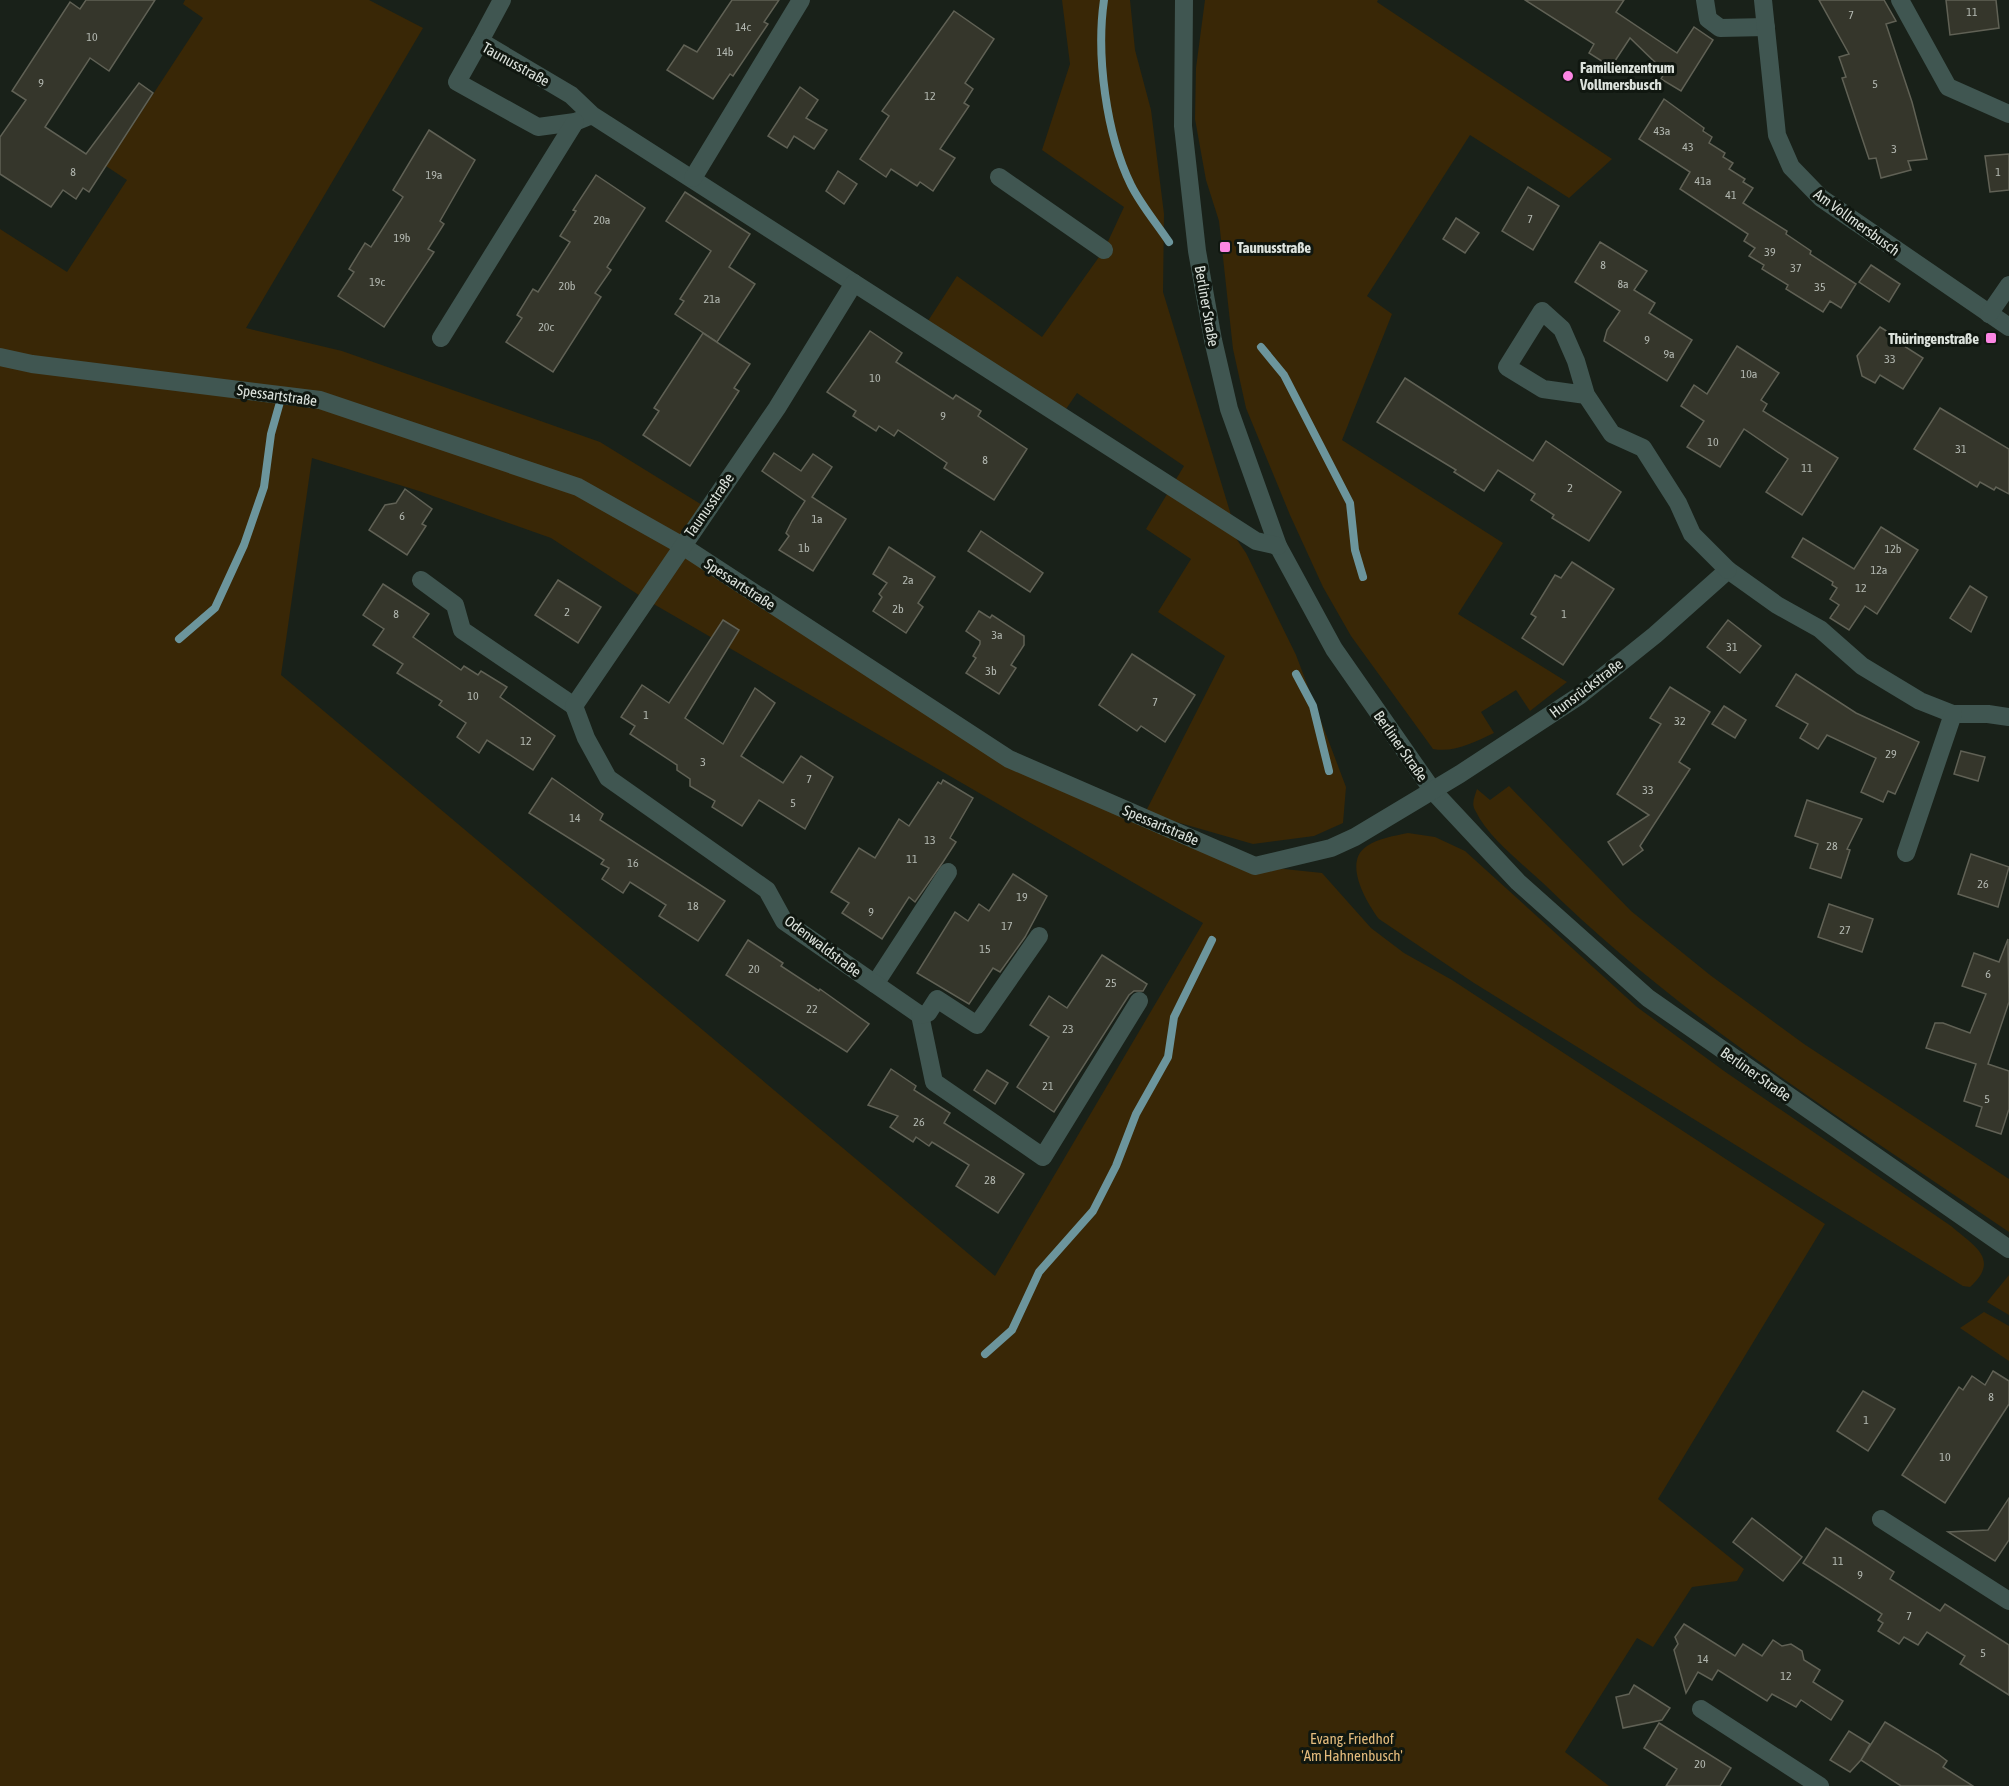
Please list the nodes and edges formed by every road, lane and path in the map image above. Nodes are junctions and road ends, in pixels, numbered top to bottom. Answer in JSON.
{"nodes":[{"id":1,"x":502,"y":0,"type":"edge"},
{"id":2,"x":801,"y":0,"type":"edge"},
{"id":3,"x":1184,"y":0,"type":"edge"},
{"id":4,"x":1705,"y":0,"type":"edge"},
{"id":5,"x":1763,"y":0,"type":"edge"},
{"id":6,"x":1900,"y":0,"type":"edge"},
{"id":7,"x":1766,"y":27,"type":"junction"},
{"id":8,"x":480,"y":41,"type":"junction"},
{"id":9,"x":2009,"y":114,"type":"edge"},
{"id":10,"x":584,"y":119,"type":"junction"},
{"id":11,"x":999,"y":177,"type":"dead end"},
{"id":12,"x":693,"y":178,"type":"junction"},
{"id":13,"x":1104,"y":250,"type":"dead end"},
{"id":14,"x":854,"y":284,"type":"junction"},
{"id":15,"x":2009,"y":285,"type":"edge"},
{"id":16,"x":1989,"y":314,"type":"junction"},
{"id":17,"x":2009,"y":327,"type":"edge"},
{"id":18,"x":441,"y":338,"type":"dead end"},
{"id":19,"x":0,"y":357,"type":"edge"},
{"id":20,"x":1586,"y":395,"type":"junction"},
{"id":21,"x":681,"y":545,"type":"junction"},
{"id":22,"x":1278,"y":546,"type":"junction"},
{"id":23,"x":1728,"y":570,"type":"junction"},
{"id":24,"x":421,"y":580,"type":"dead end"},
{"id":25,"x":574,"y":706,"type":"junction"},
{"id":26,"x":1953,"y":714,"type":"junction"},
{"id":27,"x":2009,"y":717,"type":"edge"},
{"id":28,"x":1433,"y":791,"type":"junction"},
{"id":29,"x":1906,"y":853,"type":"dead end"},
{"id":30,"x":948,"y":873,"type":"dead end"},
{"id":31,"x":1040,"y":936,"type":"dead end"},
{"id":32,"x":875,"y":984,"type":"junction"},
{"id":33,"x":1139,"y":1001,"type":"dead end"},
{"id":34,"x":920,"y":1015,"type":"junction"},
{"id":35,"x":2009,"y":1249,"type":"edge"},
{"id":36,"x":1881,"y":1519,"type":"dead end"},
{"id":37,"x":2009,"y":1601,"type":"edge"},
{"id":38,"x":1701,"y":1709,"type":"dead end"},
{"id":39,"x":1820,"y":1786,"type":"edge"}],
"edges":[{"from":1,"to":8,"type":"street"},
{"from":2,"to":12,"type":"street"},
{"from":3,"to":22,"type":"street","name":"Berliner Straße"},
{"from":4,"to":7,"type":"street"},
{"from":5,"to":7,"type":"street","name":"Am Vollmersbusch"},
{"from":6,"to":9,"type":"street"},
{"from":7,"to":16,"type":"street","name":"Am Vollmersbusch"},
{"from":8,"to":10,"type":"street","name":"Taunusstraße"},
{"from":8,"to":10,"type":"street","name":"Taunusstraße"},
{"from":10,"to":12,"type":"street","name":"Taunusstraße"},
{"from":10,"to":18,"type":"street"},
{"from":11,"to":13,"type":"street"},
{"from":12,"to":14,"type":"street","name":"Taunusstraße"},
{"from":14,"to":21,"type":"street","name":"Taunusstraße"},
{"from":14,"to":22,"type":"street","name":"Taunusstraße"},
{"from":15,"to":16,"type":"street"},
{"from":16,"to":17,"type":"street","name":"Am Vollmersbusch"},
{"from":19,"to":21,"type":"street","name":"Spessartstraße"},
{"from":20,"to":20,"type":"street"},
{"from":20,"to":23,"type":"street"},
{"from":21,"to":25,"type":"street"},
{"from":21,"to":28,"type":"street","name":"Spessartstraße"},
{"from":22,"to":28,"type":"street","name":"Berliner Straße"},
{"from":23,"to":26,"type":"street"},
{"from":23,"to":28,"type":"street","name":"Hunsrückstraße"},
{"from":24,"to":25,"type":"street"},
{"from":25,"to":32,"type":"street","name":"Odenwaldstraße"},
{"from":26,"to":27,"type":"street"},
{"from":26,"to":29,"type":"street"},
{"from":28,"to":35,"type":"street","name":"Berliner Straße"},
{"from":30,"to":32,"type":"street"},
{"from":31,"to":34,"type":"street"},
{"from":32,"to":34,"type":"street","name":"Odenwaldstraße"},
{"from":33,"to":34,"type":"street"},
{"from":36,"to":37,"type":"street"},
{"from":38,"to":39,"type":"street"}]}
